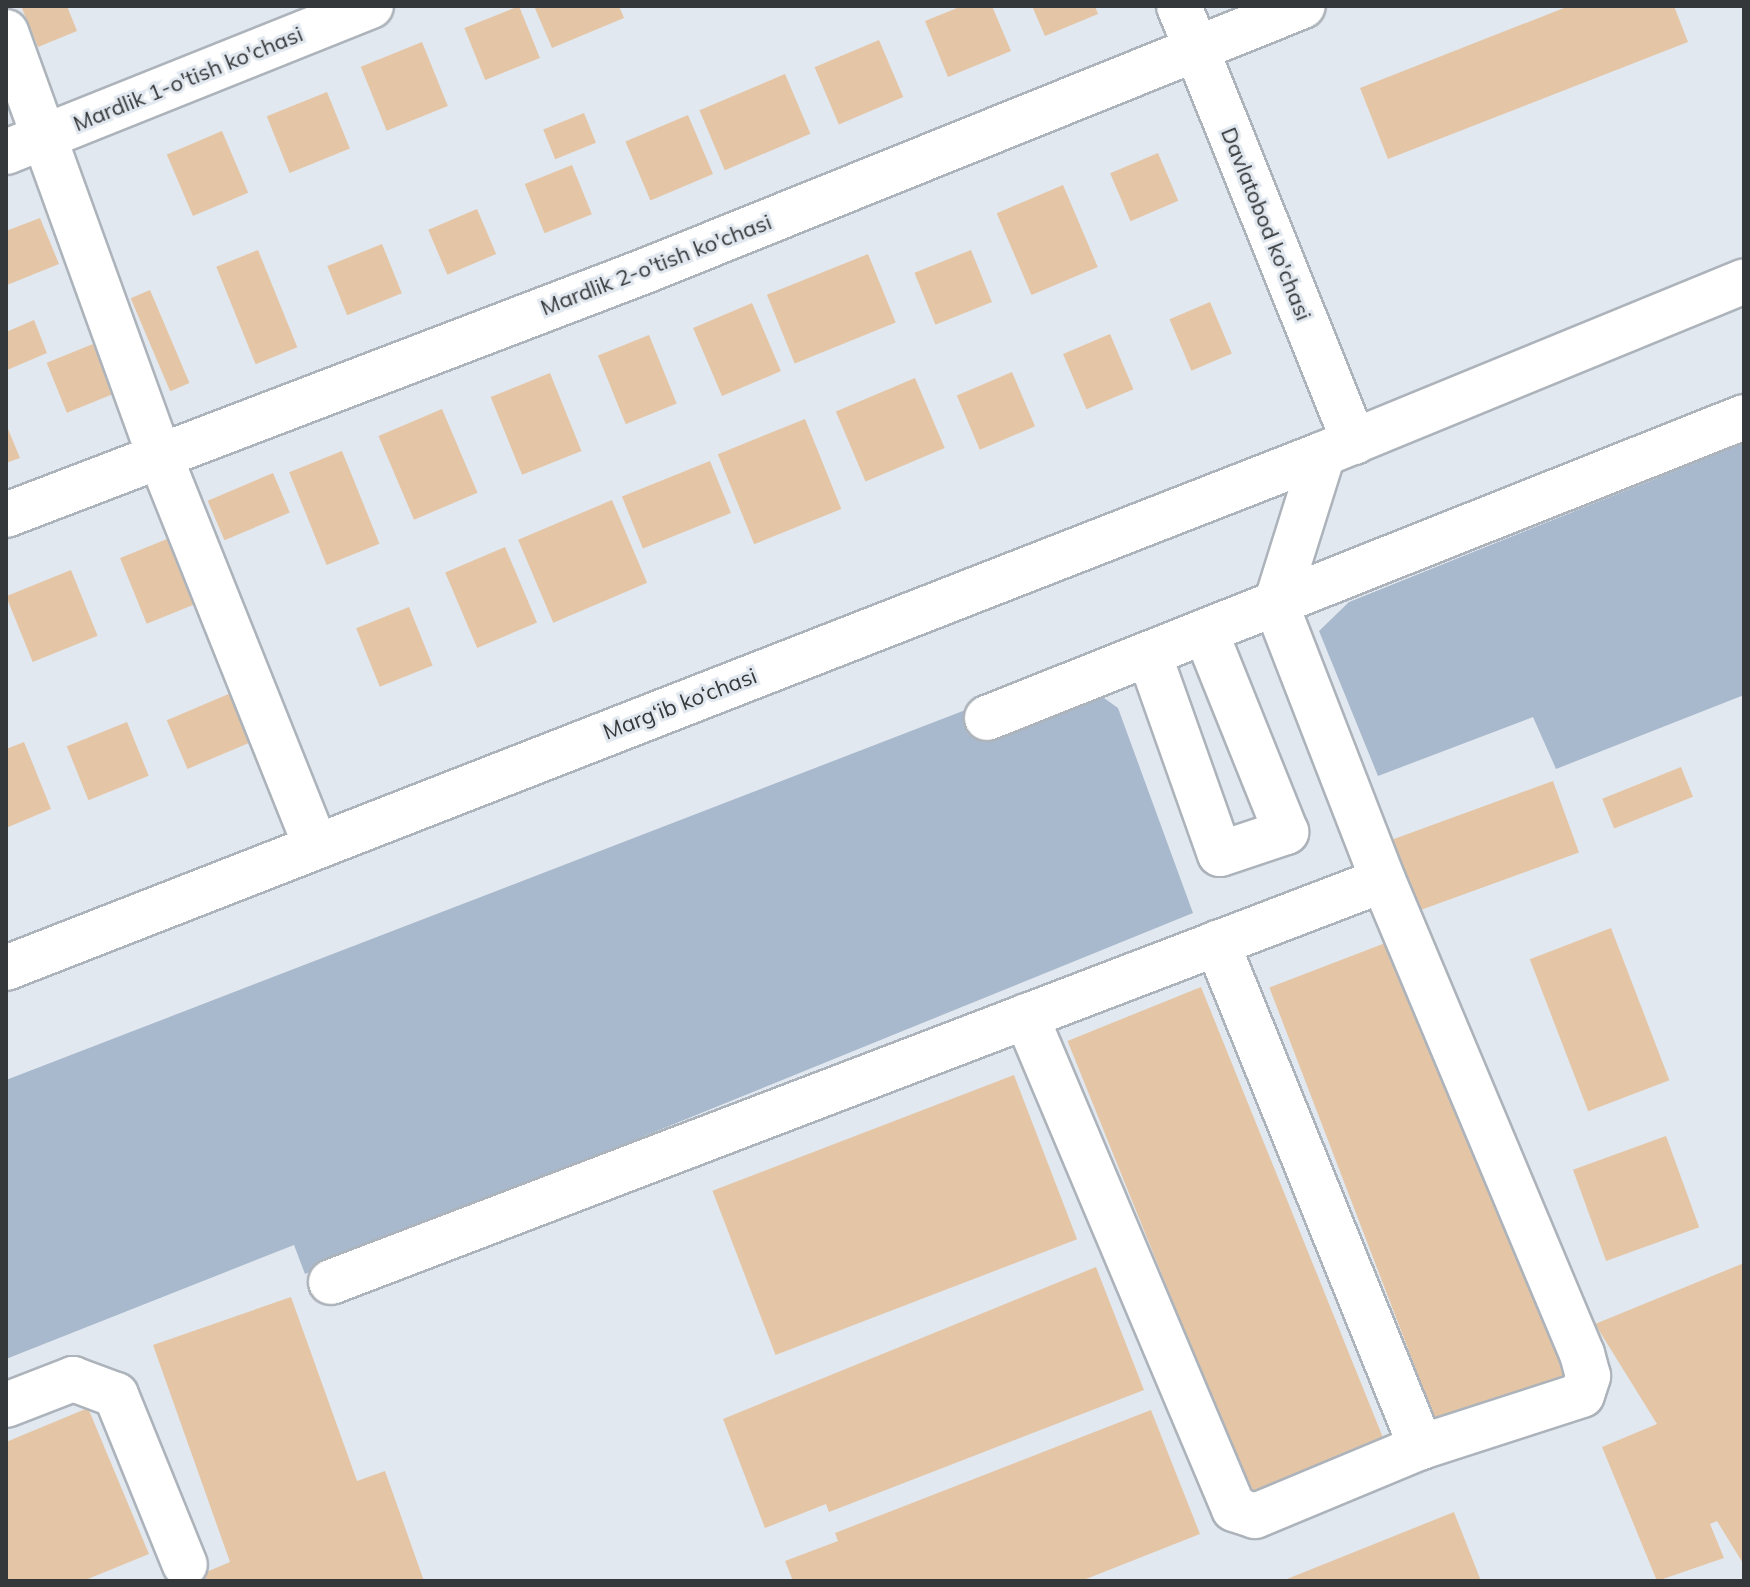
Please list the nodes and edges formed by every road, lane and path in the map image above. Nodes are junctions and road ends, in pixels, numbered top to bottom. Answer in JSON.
{"nodes":[{"id":1,"x":371,"y":6,"type":"edge"},
{"id":2,"x":1179,"y":6,"type":"edge"},
{"id":3,"x":1303,"y":6,"type":"edge"},
{"id":4,"x":6,"y":32,"type":"edge"},
{"id":5,"x":1196,"y":50,"type":"junction"},
{"id":6,"x":25,"y":145,"type":"edge"},
{"id":7,"x":1744,"y":281,"type":"edge"},
{"id":8,"x":1744,"y":417,"type":"edge"},
{"id":9,"x":1338,"y":448,"type":"junction"},
{"id":10,"x":159,"y":454,"type":"junction"},
{"id":11,"x":6,"y":515,"type":"edge"},
{"id":12,"x":1276,"y":604,"type":"junction"},
{"id":13,"x":1206,"y":633,"type":"junction"},
{"id":14,"x":1149,"y":654,"type":"junction"},
{"id":15,"x":987,"y":718,"type":"dead end"},
{"id":16,"x":316,"y":846,"type":"junction"},
{"id":17,"x":1383,"y":880,"type":"junction"},
{"id":18,"x":1217,"y":943,"type":"junction"},
{"id":19,"x":6,"y":968,"type":"edge"},
{"id":20,"x":1026,"y":1016,"type":"junction"},
{"id":21,"x":331,"y":1282,"type":"dead end"},
{"id":22,"x":6,"y":1405,"type":"edge"},
{"id":23,"x":1421,"y":1447,"type":"junction"},
{"id":24,"x":185,"y":1565,"type":"dead end"}],
"edges":[{"from":1,"to":6,"type":"street","name":"Mardlik 1-o'tish ko'chasi"},
{"from":2,"to":5,"type":"street","name":"Davlatobod ko'chasi"},
{"from":3,"to":5,"type":"street","name":"Mardlik 2-o'tish ko'chasi"},
{"from":4,"to":6,"type":"street"},
{"from":5,"to":9,"type":"street","name":"Davlatobod ko'chasi"},
{"from":5,"to":10,"type":"street","name":"Mardlik 2-o'tish ko'chasi"},
{"from":6,"to":10,"type":"street"},
{"from":7,"to":9,"type":"street","name":"Marg‘ib ko‘chasi"},
{"from":8,"to":12,"type":"street"},
{"from":9,"to":12,"type":"street"},
{"from":9,"to":16,"type":"street","name":"Marg‘ib ko‘chasi"},
{"from":10,"to":11,"type":"street","name":"Mardlik 2-o'tish ko'chasi"},
{"from":10,"to":16,"type":"street"},
{"from":12,"to":13,"type":"street"},
{"from":12,"to":17,"type":"street"},
{"from":13,"to":14,"type":"street"},
{"from":13,"to":14,"type":"street"},
{"from":14,"to":15,"type":"street"},
{"from":16,"to":19,"type":"street","name":"Marg‘ib ko‘chasi"},
{"from":17,"to":18,"type":"street"},
{"from":17,"to":23,"type":"street"},
{"from":18,"to":20,"type":"street"},
{"from":18,"to":23,"type":"street"},
{"from":20,"to":21,"type":"street"},
{"from":20,"to":23,"type":"street"},
{"from":22,"to":24,"type":"street"}]}
